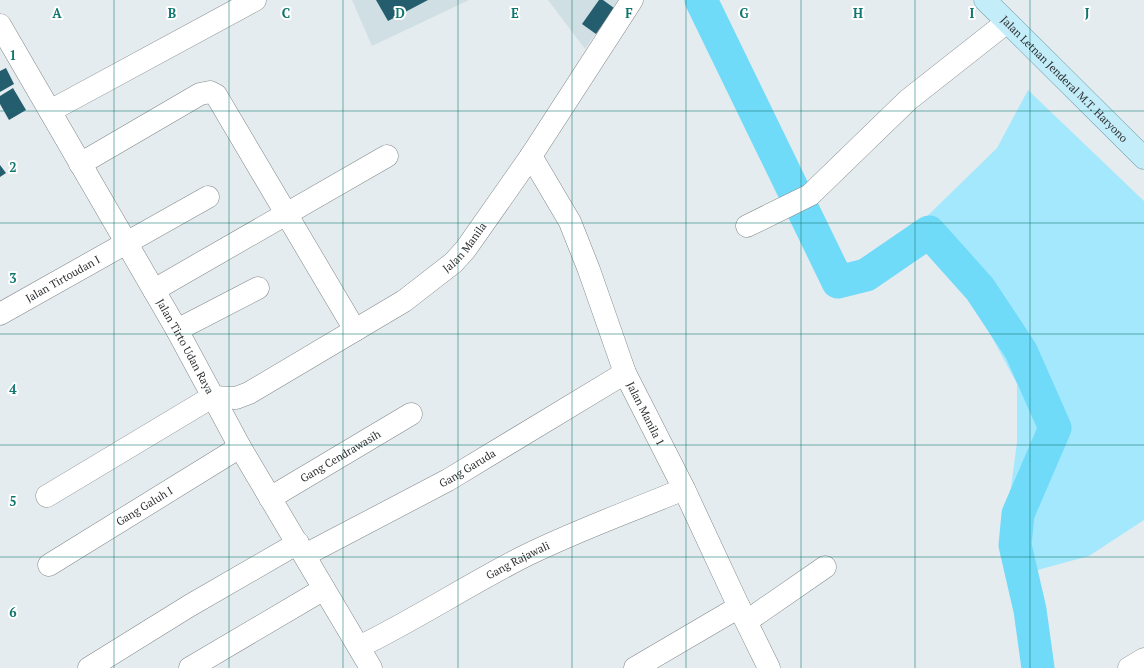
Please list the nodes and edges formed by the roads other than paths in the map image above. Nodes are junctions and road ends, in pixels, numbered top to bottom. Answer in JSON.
{"nodes":[{"id":1,"x":255,"y":0,"type":"edge"},
{"id":2,"x":632,"y":0,"type":"edge"},
{"id":3,"x":992,"y":2,"type":"edge"},
{"id":4,"x":1007,"y":22,"type":"junction"},
{"id":5,"x":2,"y":33,"type":"edge"},
{"id":6,"x":50,"y":111,"type":"junction"},
{"id":7,"x":387,"y":156,"type":"dead end"},
{"id":8,"x":531,"y":156,"type":"junction"},
{"id":9,"x":1144,"y":158,"type":"edge"},
{"id":10,"x":80,"y":164,"type":"junction"},
{"id":11,"x":208,"y":197,"type":"dead end"},
{"id":12,"x":288,"y":214,"type":"junction"},
{"id":13,"x":747,"y":226,"type":"dead end"},
{"id":14,"x":126,"y":243,"type":"junction"},
{"id":15,"x":258,"y":288,"type":"dead end"},
{"id":16,"x":154,"y":290,"type":"junction"},
{"id":17,"x":0,"y":314,"type":"edge"},
{"id":18,"x":177,"y":330,"type":"junction"},
{"id":19,"x":355,"y":330,"type":"junction"},
{"id":20,"x":625,"y":373,"type":"junction"},
{"id":21,"x":212,"y":396,"type":"junction"},
{"id":22,"x":411,"y":414,"type":"dead end"},
{"id":23,"x":240,"y":447,"type":"junction"},
{"id":24,"x":684,"y":489,"type":"junction"},
{"id":25,"x":47,"y":496,"type":"dead end"},
{"id":26,"x":270,"y":498,"type":"junction"},
{"id":27,"x":302,"y":549,"type":"junction"},
{"id":28,"x":48,"y":565,"type":"dead end"},
{"id":29,"x":825,"y":567,"type":"dead end"},
{"id":30,"x":324,"y":589,"type":"junction"},
{"id":31,"x":743,"y":614,"type":"junction"},
{"id":32,"x":359,"y":647,"type":"junction"},
{"id":33,"x":1144,"y":659,"type":"edge"},
{"id":34,"x":88,"y":668,"type":"edge"},
{"id":35,"x":190,"y":668,"type":"edge"},
{"id":36,"x":371,"y":668,"type":"edge"},
{"id":37,"x":635,"y":668,"type":"edge"},
{"id":38,"x":769,"y":668,"type":"edge"},
{"id":39,"x":1129,"y":668,"type":"edge"}],
"edges":[{"from":1,"to":6,"type":"street"},
{"from":2,"to":8,"type":"street","name":"Jalan Manila"},
{"from":3,"to":4,"type":"main road","name":"Jalan Letnan Jenderal M.T. Haryono"},
{"from":4,"to":9,"type":"main road","name":"Jalan Letnan Jenderal M.T. Haryono"},
{"from":4,"to":13,"type":"street"},
{"from":5,"to":6,"type":"street","name":"Jalan Tirto Udan Raya"},
{"from":6,"to":10,"type":"street","name":"Jalan Tirto Udan Raya"},
{"from":7,"to":12,"type":"street"},
{"from":8,"to":19,"type":"street","name":"Jalan Manila"},
{"from":8,"to":20,"type":"street","name":"Jalan Manila 1"},
{"from":10,"to":12,"type":"street"},
{"from":10,"to":14,"type":"street","name":"Jalan Tirto Udan Raya"},
{"from":11,"to":14,"type":"street","name":"Jalan Tirtoudan I"},
{"from":12,"to":16,"type":"street"},
{"from":12,"to":19,"type":"street"},
{"from":14,"to":16,"type":"street","name":"Jalan Tirto Udan Raya"},
{"from":14,"to":17,"type":"street","name":"Jalan Tirtoudan I"},
{"from":15,"to":18,"type":"street"},
{"from":16,"to":18,"type":"street","name":"Jalan Tirto Udan Raya"},
{"from":18,"to":21,"type":"street","name":"Jalan Tirto Udan Raya"},
{"from":19,"to":21,"type":"street","name":"Jalan Manila"},
{"from":20,"to":24,"type":"street","name":"Jalan Manila 1"},
{"from":20,"to":27,"type":"street","name":"Gang Garuda"},
{"from":21,"to":23,"type":"street","name":"Jalan Tirto Udan Raya"},
{"from":21,"to":25,"type":"street"},
{"from":22,"to":26,"type":"street","name":"Gang Cendrawasih"},
{"from":23,"to":26,"type":"street","name":"Jalan Tirto Udan Raya"},
{"from":23,"to":28,"type":"street","name":"Gang Galuh I"},
{"from":24,"to":31,"type":"street","name":"Jalan Manila 1"},
{"from":24,"to":32,"type":"street","name":"Gang Rajawali"},
{"from":26,"to":27,"type":"street","name":"Jalan Tirto Udan Raya"},
{"from":27,"to":30,"type":"street","name":"Jalan Tirto Udan Raya"},
{"from":27,"to":34,"type":"street","name":"Gang Garuda"},
{"from":29,"to":31,"type":"street"},
{"from":30,"to":32,"type":"street","name":"Jalan Tirto Udan Raya"},
{"from":30,"to":35,"type":"street"},
{"from":31,"to":37,"type":"street"},
{"from":31,"to":38,"type":"street","name":"Jalan Manila 1"},
{"from":32,"to":36,"type":"street","name":"Jalan Tirto Udan Raya"},
{"from":33,"to":39,"type":"street"}]}
